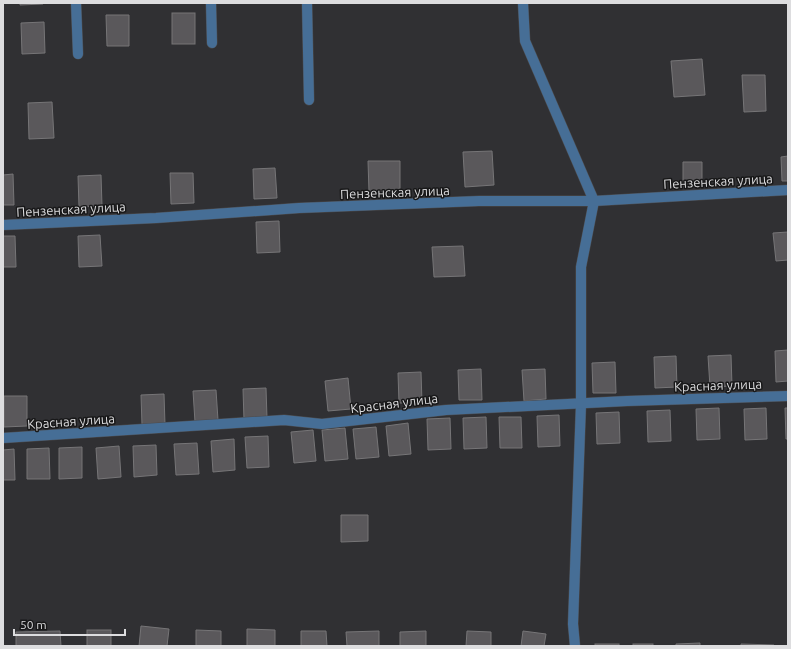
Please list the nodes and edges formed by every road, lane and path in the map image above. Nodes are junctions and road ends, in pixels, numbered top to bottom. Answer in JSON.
{"nodes":[{"id":1,"x":76,"y":3,"type":"edge"},
{"id":2,"x":210,"y":3,"type":"edge"},
{"id":3,"x":307,"y":3,"type":"edge"},
{"id":4,"x":522,"y":3,"type":"edge"},
{"id":5,"x":212,"y":43,"type":"dead end"},
{"id":6,"x":78,"y":54,"type":"dead end"},
{"id":7,"x":309,"y":100,"type":"dead end"},
{"id":8,"x":788,"y":190,"type":"edge"},
{"id":9,"x":594,"y":201,"type":"junction"},
{"id":10,"x":3,"y":226,"type":"edge"},
{"id":11,"x":788,"y":396,"type":"edge"},
{"id":12,"x":582,"y":404,"type":"junction"},
{"id":13,"x":3,"y":438,"type":"edge"},
{"id":14,"x":575,"y":646,"type":"edge"}],
"edges":[{"from":1,"to":6,"type":"street"},
{"from":2,"to":5,"type":"street"},
{"from":3,"to":7,"type":"street"},
{"from":4,"to":9,"type":"street"},
{"from":8,"to":9,"type":"street","name":"Пензенская улица"},
{"from":9,"to":10,"type":"street","name":"Пензенская улица"},
{"from":9,"to":12,"type":"street"},
{"from":11,"to":12,"type":"street","name":"Красная улица"},
{"from":12,"to":13,"type":"street","name":"Красная улица"},
{"from":12,"to":14,"type":"street"}]}
